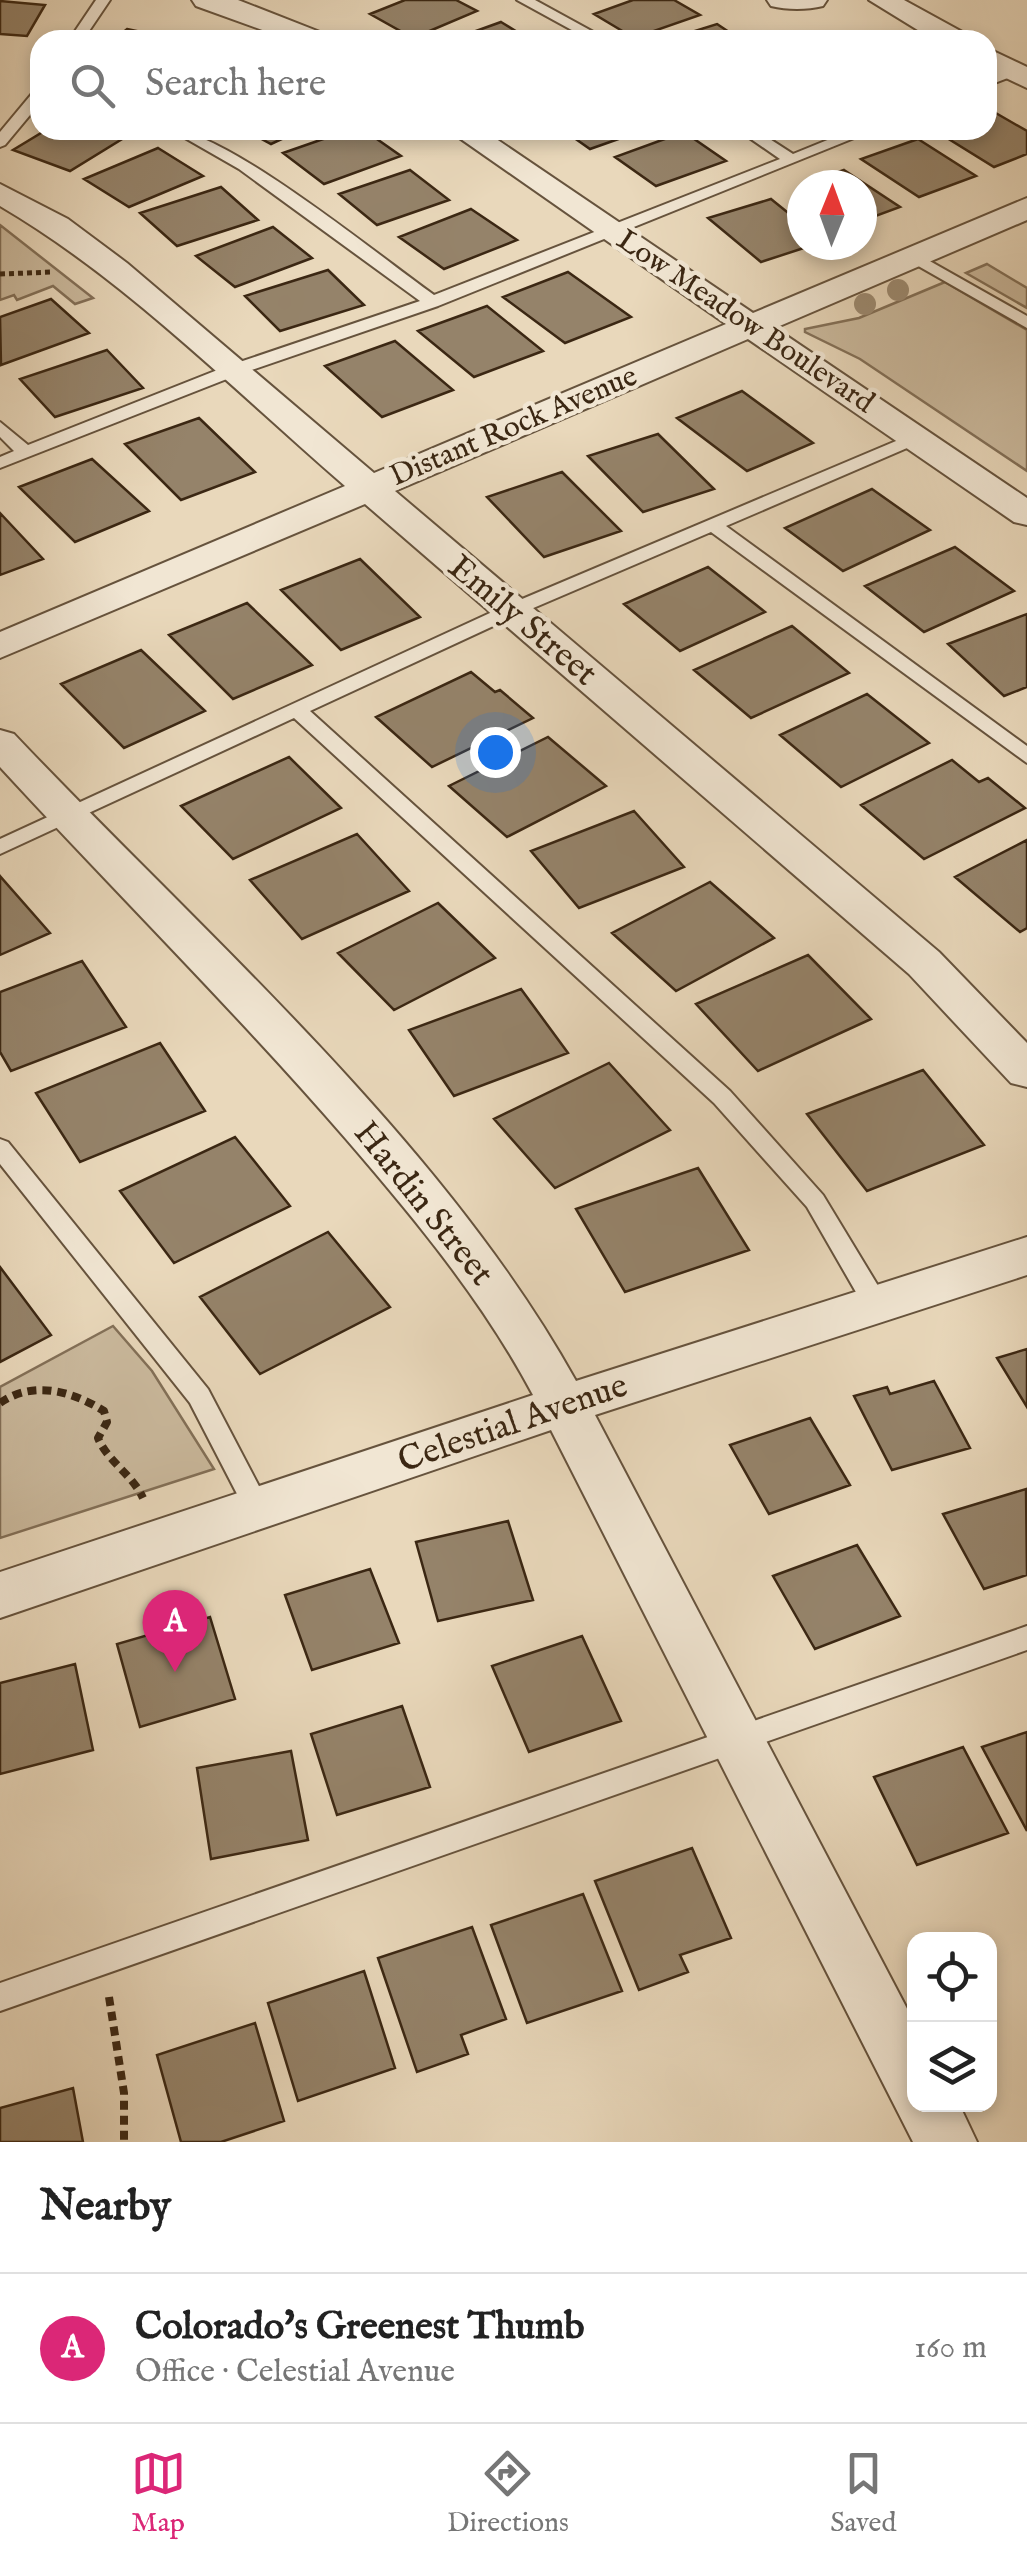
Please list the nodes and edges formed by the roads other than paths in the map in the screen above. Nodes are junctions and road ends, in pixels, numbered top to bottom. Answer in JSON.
{"nodes":[{"id":1,"x":104,"y":0,"type":"edge"},
{"id":2,"x":206,"y":0,"type":"edge"},
{"id":3,"x":524,"y":0,"type":"edge"},
{"id":4,"x":781,"y":0,"type":"edge"},
{"id":5,"x":813,"y":0,"type":"edge"},
{"id":6,"x":883,"y":0,"type":"edge"},
{"id":7,"x":83,"y":30,"type":"edge"},
{"id":8,"x":291,"y":30,"type":"edge"},
{"id":9,"x":582,"y":30,"type":"edge"},
{"id":10,"x":938,"y":30,"type":"edge"},
{"id":11,"x":30,"y":104,"type":"edge"},
{"id":12,"x":197,"y":140,"type":"edge"},
{"id":13,"x":478,"y":140,"type":"edge"},
{"id":14,"x":761,"y":140,"type":"edge"},
{"id":15,"x":841,"y":140,"type":"edge"},
{"id":16,"x":0,"y":142,"type":"edge"},
{"id":17,"x":792,"y":160,"type":"junction"},
{"id":18,"x":0,"y":194,"type":"edge"},
{"id":19,"x":1027,"y":208,"type":"edge"},
{"id":20,"x":612,"y":230,"type":"junction"},
{"id":21,"x":912,"y":256,"type":"junction"},
{"id":22,"x":432,"y":302,"type":"junction"},
{"id":23,"x":1027,"y":323,"type":"edge"},
{"id":24,"x":750,"y":327,"type":"junction"},
{"id":25,"x":231,"y":371,"type":"junction"},
{"id":26,"x":0,"y":427,"type":"edge"},
{"id":27,"x":915,"y":438,"type":"junction"},
{"id":28,"x":26,"y":453,"type":"junction"},
{"id":29,"x":0,"y":463,"type":"edge"},
{"id":30,"x":367,"y":490,"type":"junction"},
{"id":31,"x":1027,"y":514,"type":"edge"},
{"id":32,"x":713,"y":525,"type":"junction"},
{"id":33,"x":510,"y":611,"type":"junction"},
{"id":34,"x":0,"y":646,"type":"edge"},
{"id":35,"x":297,"y":710,"type":"junction"},
{"id":36,"x":0,"y":743,"type":"edge"},
{"id":37,"x":1027,"y":756,"type":"edge"},
{"id":38,"x":67,"y":816,"type":"junction"},
{"id":39,"x":0,"y":847,"type":"edge"},
{"id":40,"x":1027,"y":1070,"type":"edge"},
{"id":41,"x":0,"y":1148,"type":"edge"},
{"id":42,"x":1027,"y":1256,"type":"edge"},
{"id":43,"x":876,"y":1306,"type":"junction"},
{"id":44,"x":564,"y":1405,"type":"junction"},
{"id":45,"x":259,"y":1510,"type":"junction"},
{"id":46,"x":0,"y":1595,"type":"edge"},
{"id":47,"x":1027,"y":1638,"type":"edge"},
{"id":48,"x":738,"y":1742,"type":"junction"},
{"id":49,"x":0,"y":1997,"type":"edge"},
{"id":50,"x":907,"y":2069,"type":"edge"},
{"id":51,"x":930,"y":2112,"type":"edge"},
{"id":52,"x":946,"y":2142,"type":"edge"}],
"edges":[{"from":1,"to":7,"type":"lane"},
{"from":2,"to":8,"type":"street"},
{"from":3,"to":9,"type":"lane"},
{"from":4,"to":5,"type":"street"},
{"from":6,"to":10,"type":"street"},
{"from":11,"to":16,"type":"lane"},
{"from":12,"to":22,"type":"lane"},
{"from":13,"to":20,"type":"street","name":"Low Meadow Boulevard"},
{"from":14,"to":17,"type":"lane"},
{"from":15,"to":17,"type":"lane"},
{"from":17,"to":20,"type":"lane"},
{"from":18,"to":25,"type":"street","name":"Emily Street"},
{"from":19,"to":21,"type":"street","name":"Distant Rock Avenue"},
{"from":20,"to":22,"type":"lane"},
{"from":20,"to":24,"type":"street","name":"Low Meadow Boulevard"},
{"from":21,"to":23,"type":"lane"},
{"from":21,"to":24,"type":"street","name":"Distant Rock Avenue"},
{"from":22,"to":25,"type":"lane"},
{"from":24,"to":27,"type":"street","name":"Low Meadow Boulevard"},
{"from":24,"to":30,"type":"street","name":"Distant Rock Avenue"},
{"from":25,"to":28,"type":"lane"},
{"from":25,"to":30,"type":"street","name":"Emily Street"},
{"from":26,"to":28,"type":"lane"},
{"from":27,"to":31,"type":"street","name":"Low Meadow Boulevard"},
{"from":27,"to":32,"type":"lane"},
{"from":28,"to":29,"type":"lane"},
{"from":30,"to":33,"type":"street","name":"Emily Street"},
{"from":30,"to":34,"type":"street","name":"Distant Rock Avenue"},
{"from":32,"to":33,"type":"lane"},
{"from":32,"to":37,"type":"lane"},
{"from":33,"to":35,"type":"lane"},
{"from":33,"to":40,"type":"street","name":"Emily Street"},
{"from":35,"to":38,"type":"lane"},
{"from":35,"to":43,"type":"lane"},
{"from":36,"to":38,"type":"street","name":"Hardin Street"},
{"from":38,"to":39,"type":"lane"},
{"from":38,"to":44,"type":"street","name":"Hardin Street"},
{"from":41,"to":45,"type":"lane"},
{"from":42,"to":43,"type":"street","name":"Celestial Avenue"},
{"from":43,"to":44,"type":"street","name":"Celestial Avenue"},
{"from":44,"to":45,"type":"street","name":"Celestial Avenue"},
{"from":44,"to":48,"type":"street","name":"Hardin Street"},
{"from":45,"to":46,"type":"street","name":"Celestial Avenue"},
{"from":47,"to":48,"type":"lane"},
{"from":48,"to":49,"type":"lane"},
{"from":48,"to":50,"type":"street","name":"Hardin Street"},
{"from":51,"to":52,"type":"street"}]}
